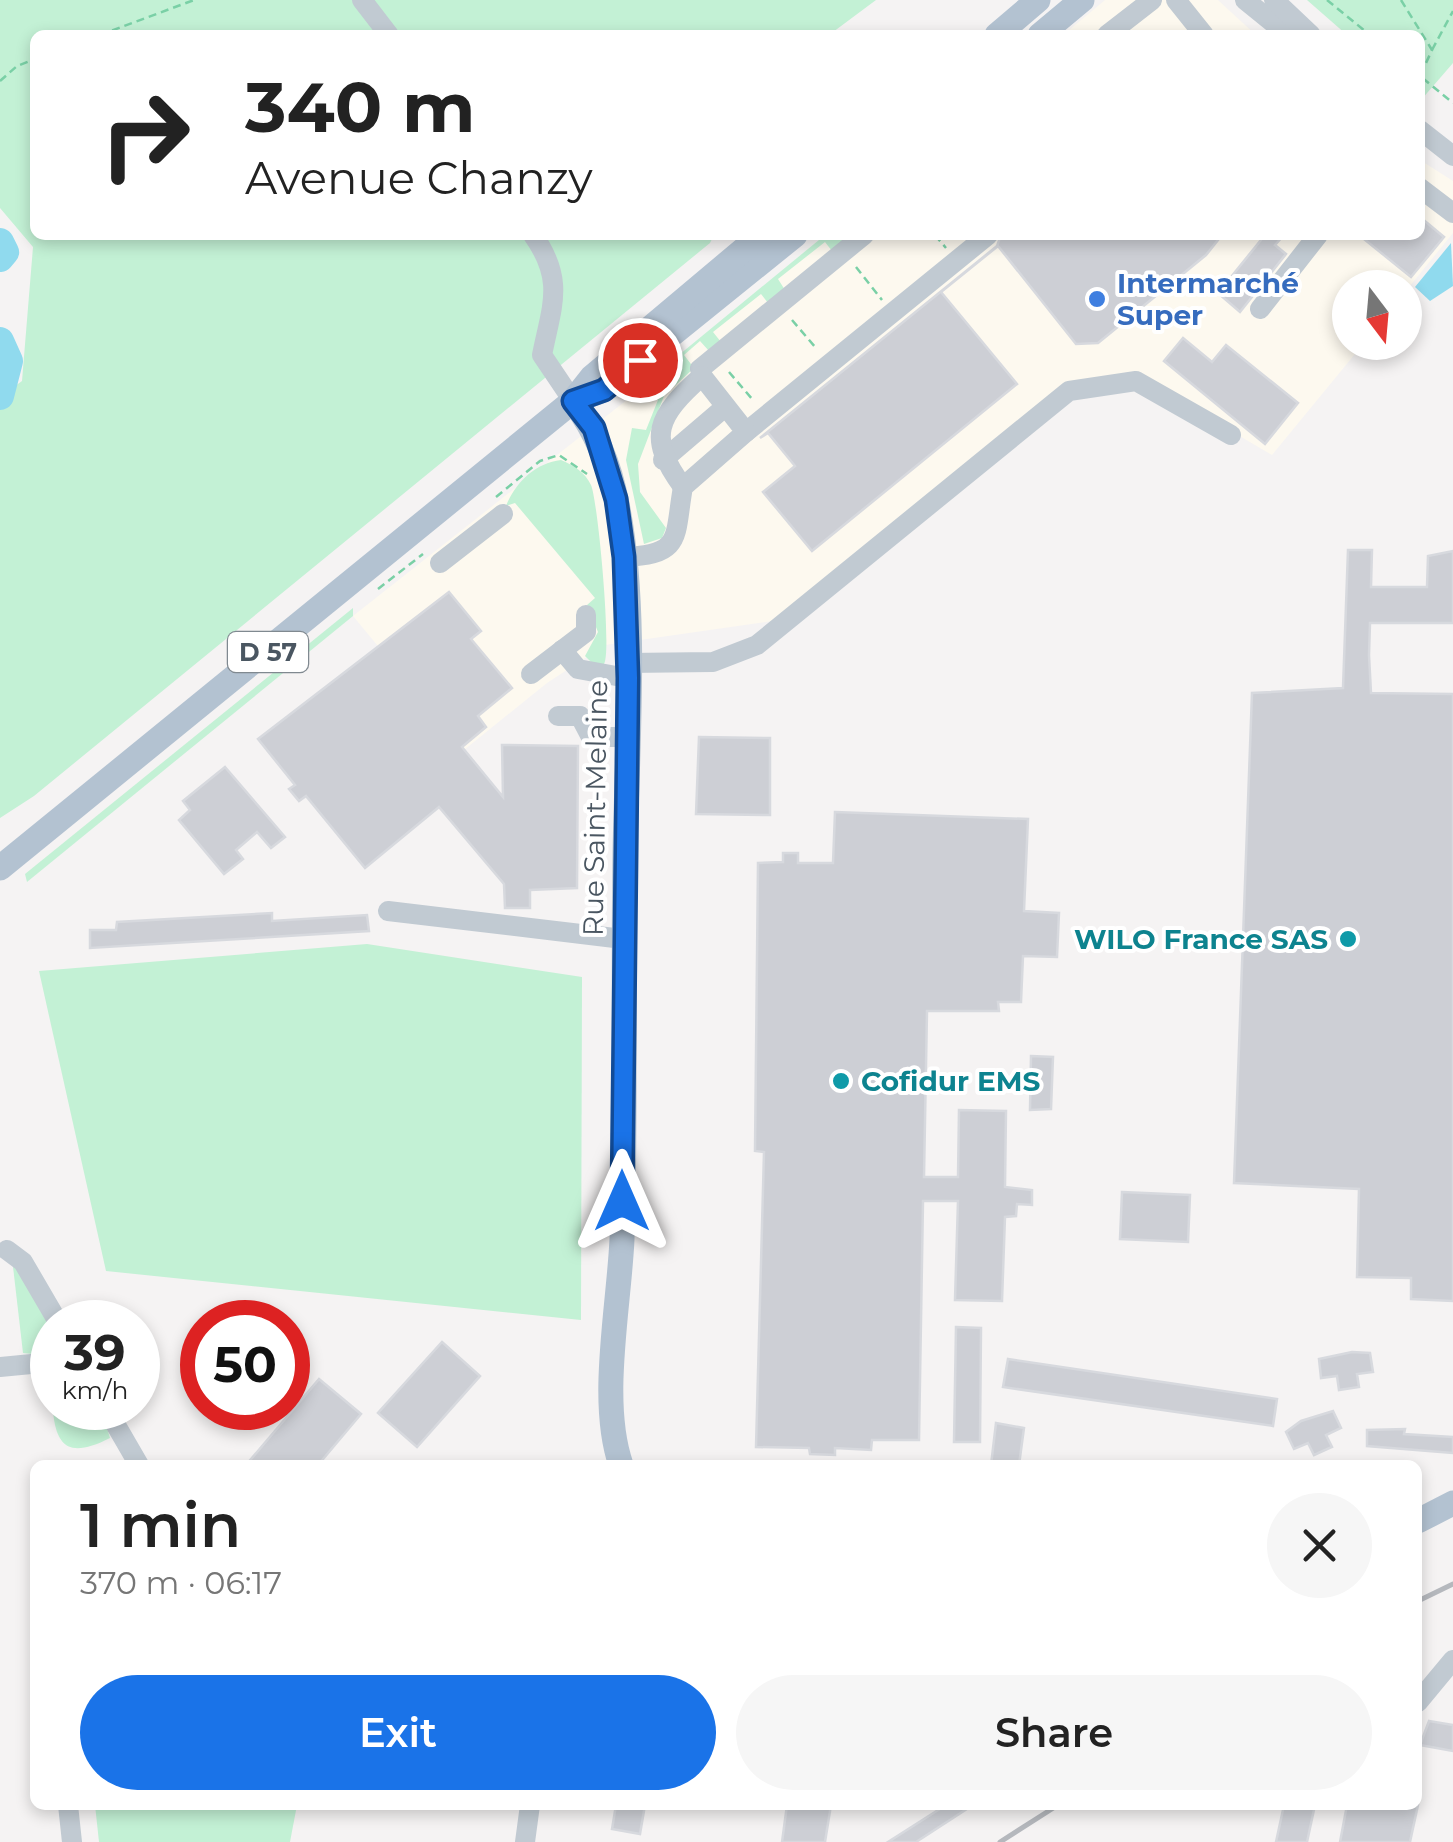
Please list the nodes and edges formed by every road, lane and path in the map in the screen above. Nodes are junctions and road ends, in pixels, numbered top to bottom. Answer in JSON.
{"nodes":[{"id":1,"x":194,"y":0,"type":"edge"},
{"id":2,"x":362,"y":0,"type":"edge"},
{"id":3,"x":1038,"y":0,"type":"edge"},
{"id":4,"x":1082,"y":0,"type":"edge"},
{"id":5,"x":1152,"y":0,"type":"edge"},
{"id":6,"x":1176,"y":0,"type":"edge"},
{"id":7,"x":1245,"y":0,"type":"edge"},
{"id":8,"x":1274,"y":0,"type":"edge"},
{"id":9,"x":1327,"y":0,"type":"edge"},
{"id":10,"x":1401,"y":0,"type":"edge"},
{"id":11,"x":1453,"y":12,"type":"edge"},
{"id":12,"x":1282,"y":29,"type":"edge"},
{"id":13,"x":113,"y":30,"type":"edge"},
{"id":14,"x":385,"y":30,"type":"edge"},
{"id":15,"x":1003,"y":30,"type":"edge"},
{"id":16,"x":1046,"y":30,"type":"edge"},
{"id":17,"x":1113,"y":30,"type":"edge"},
{"id":18,"x":1200,"y":30,"type":"edge"},
{"id":19,"x":1364,"y":30,"type":"edge"},
{"id":20,"x":1420,"y":30,"type":"edge"},
{"id":21,"x":1425,"y":39,"type":"edge"},
{"id":22,"x":1432,"y":50,"type":"junction"},
{"id":23,"x":30,"y":61,"type":"edge"},
{"id":24,"x":1425,"y":65,"type":"edge"},
{"id":25,"x":1425,"y":80,"type":"edge"},
{"id":26,"x":0,"y":81,"type":"edge"},
{"id":27,"x":1453,"y":103,"type":"edge"},
{"id":28,"x":1425,"y":134,"type":"edge"},
{"id":29,"x":1453,"y":156,"type":"edge"},
{"id":30,"x":1425,"y":192,"type":"edge"},
{"id":31,"x":1453,"y":213,"type":"edge"},
{"id":32,"x":537,"y":240,"type":"edge"},
{"id":33,"x":755,"y":240,"type":"edge"},
{"id":34,"x":789,"y":240,"type":"edge"},
{"id":35,"x":858,"y":240,"type":"edge"},
{"id":36,"x":982,"y":240,"type":"edge"},
{"id":37,"x":1314,"y":240,"type":"edge"},
{"id":38,"x":843,"y":252,"type":"junction"},
{"id":39,"x":780,"y":305,"type":"junction"},
{"id":40,"x":1260,"y":309,"type":"dead end"},
{"id":41,"x":892,"y":312,"type":"junction"},
{"id":42,"x":717,"y":356,"type":"junction"},
{"id":43,"x":829,"y":364,"type":"junction"},
{"id":44,"x":702,"y":376,"type":"junction"},
{"id":45,"x":573,"y":401,"type":"junction"},
{"id":46,"x":725,"y":407,"type":"junction"},
{"id":47,"x":766,"y":416,"type":"junction"},
{"id":48,"x":746,"y":432,"type":"junction"},
{"id":49,"x":1231,"y":436,"type":"dead end"},
{"id":50,"x":663,"y":460,"type":"junction"},
{"id":51,"x":592,"y":484,"type":"dead end"},
{"id":52,"x":683,"y":487,"type":"junction"},
{"id":53,"x":499,"y":506,"type":"joint"},
{"id":54,"x":624,"y":557,"type":"junction"},
{"id":55,"x":431,"y":559,"type":"joint"},
{"id":56,"x":378,"y":589,"type":"dead end"},
{"id":57,"x":586,"y":615,"type":"dead end"},
{"id":58,"x":562,"y":650,"type":"junction"},
{"id":59,"x":627,"y":670,"type":"junction"},
{"id":60,"x":532,"y":674,"type":"dead end"},
{"id":61,"x":558,"y":716,"type":"dead end"},
{"id":62,"x":627,"y":737,"type":"junction"},
{"id":63,"x":82,"y":805,"type":"junction"},
{"id":64,"x":0,"y":868,"type":"edge"},
{"id":65,"x":0,"y":876,"type":"edge"},
{"id":66,"x":388,"y":911,"type":"dead end"},
{"id":67,"x":624,"y":939,"type":"junction"},
{"id":68,"x":7,"y":1250,"type":"dead end"},
{"id":69,"x":45,"y":1300,"type":"edge"},
{"id":70,"x":30,"y":1364,"type":"edge"},
{"id":71,"x":0,"y":1367,"type":"edge"},
{"id":72,"x":119,"y":1430,"type":"edge"},
{"id":73,"x":136,"y":1460,"type":"edge"},
{"id":74,"x":619,"y":1460,"type":"edge"},
{"id":75,"x":1453,"y":1503,"type":"edge"},
{"id":76,"x":1422,"y":1519,"type":"edge"},
{"id":77,"x":1453,"y":1660,"type":"edge"},
{"id":78,"x":1422,"y":1697,"type":"edge"},
{"id":79,"x":69,"y":1810,"type":"edge"},
{"id":80,"x":528,"y":1810,"type":"edge"},
{"id":81,"x":519,"y":1841,"type":"edge"},
{"id":82,"x":72,"y":1842,"type":"edge"}],
"edges":[{"from":1,"to":13,"type":"path"},
{"from":2,"to":14,"type":"street"},
{"from":3,"to":15,"type":"main road"},
{"from":4,"to":16,"type":"main road"},
{"from":5,"to":17,"type":"street"},
{"from":6,"to":18,"type":"street"},
{"from":7,"to":12,"type":"street"},
{"from":8,"to":12,"type":"street"},
{"from":9,"to":19,"type":"path"},
{"from":10,"to":20,"type":"path"},
{"from":11,"to":22,"type":"path"},
{"from":21,"to":22,"type":"path"},
{"from":22,"to":24,"type":"path"},
{"from":23,"to":26,"type":"path"},
{"from":25,"to":27,"type":"path"},
{"from":28,"to":29,"type":"street"},
{"from":30,"to":31,"type":"street"},
{"from":32,"to":45,"type":"street"},
{"from":33,"to":45,"type":"main road","number":"D 57"},
{"from":34,"to":45,"type":"main road","number":"D 57"},
{"from":35,"to":38,"type":"street"},
{"from":36,"to":41,"type":"street"},
{"from":37,"to":40,"type":"street"},
{"from":38,"to":39,"type":"street"},
{"from":38,"to":41,"type":"path"},
{"from":39,"to":42,"type":"street"},
{"from":39,"to":43,"type":"path"},
{"from":41,"to":43,"type":"street"},
{"from":42,"to":44,"type":"street"},
{"from":42,"to":47,"type":"path"},
{"from":43,"to":47,"type":"street"},
{"from":44,"to":46,"type":"street"},
{"from":44,"to":50,"type":"street"},
{"from":45,"to":54,"type":"main road","name":"Rue Saint-Melaine"},
{"from":45,"to":63,"type":"main road","number":"D 57"},
{"from":46,"to":48,"type":"street"},
{"from":46,"to":50,"type":"street"},
{"from":47,"to":48,"type":"street"},
{"from":48,"to":52,"type":"street"},
{"from":49,"to":59,"type":"street"},
{"from":50,"to":52,"type":"street"},
{"from":51,"to":53,"type":"path"},
{"from":52,"to":54,"type":"street"},
{"from":53,"to":55,"type":"street"},
{"from":54,"to":59,"type":"main road","name":"Rue Saint-Melaine"},
{"from":55,"to":56,"type":"path"},
{"from":57,"to":58,"type":"street"},
{"from":58,"to":59,"type":"street"},
{"from":58,"to":60,"type":"street"},
{"from":59,"to":62,"type":"main road","name":"Rue Saint-Melaine"},
{"from":61,"to":62,"type":"street"},
{"from":62,"to":67,"type":"main road","name":"Rue Saint-Melaine"},
{"from":63,"to":64,"type":"main road","number":"D 57"},
{"from":63,"to":65,"type":"main road","number":"D 57"},
{"from":66,"to":67,"type":"street"},
{"from":67,"to":74,"type":"main road","name":"Rue Saint-Melaine"},
{"from":68,"to":69,"type":"street"},
{"from":70,"to":71,"type":"street"},
{"from":72,"to":73,"type":"street"},
{"from":75,"to":76,"type":"main road"},
{"from":77,"to":78,"type":"street"},
{"from":79,"to":82,"type":"street"},
{"from":80,"to":81,"type":"street"}]}
